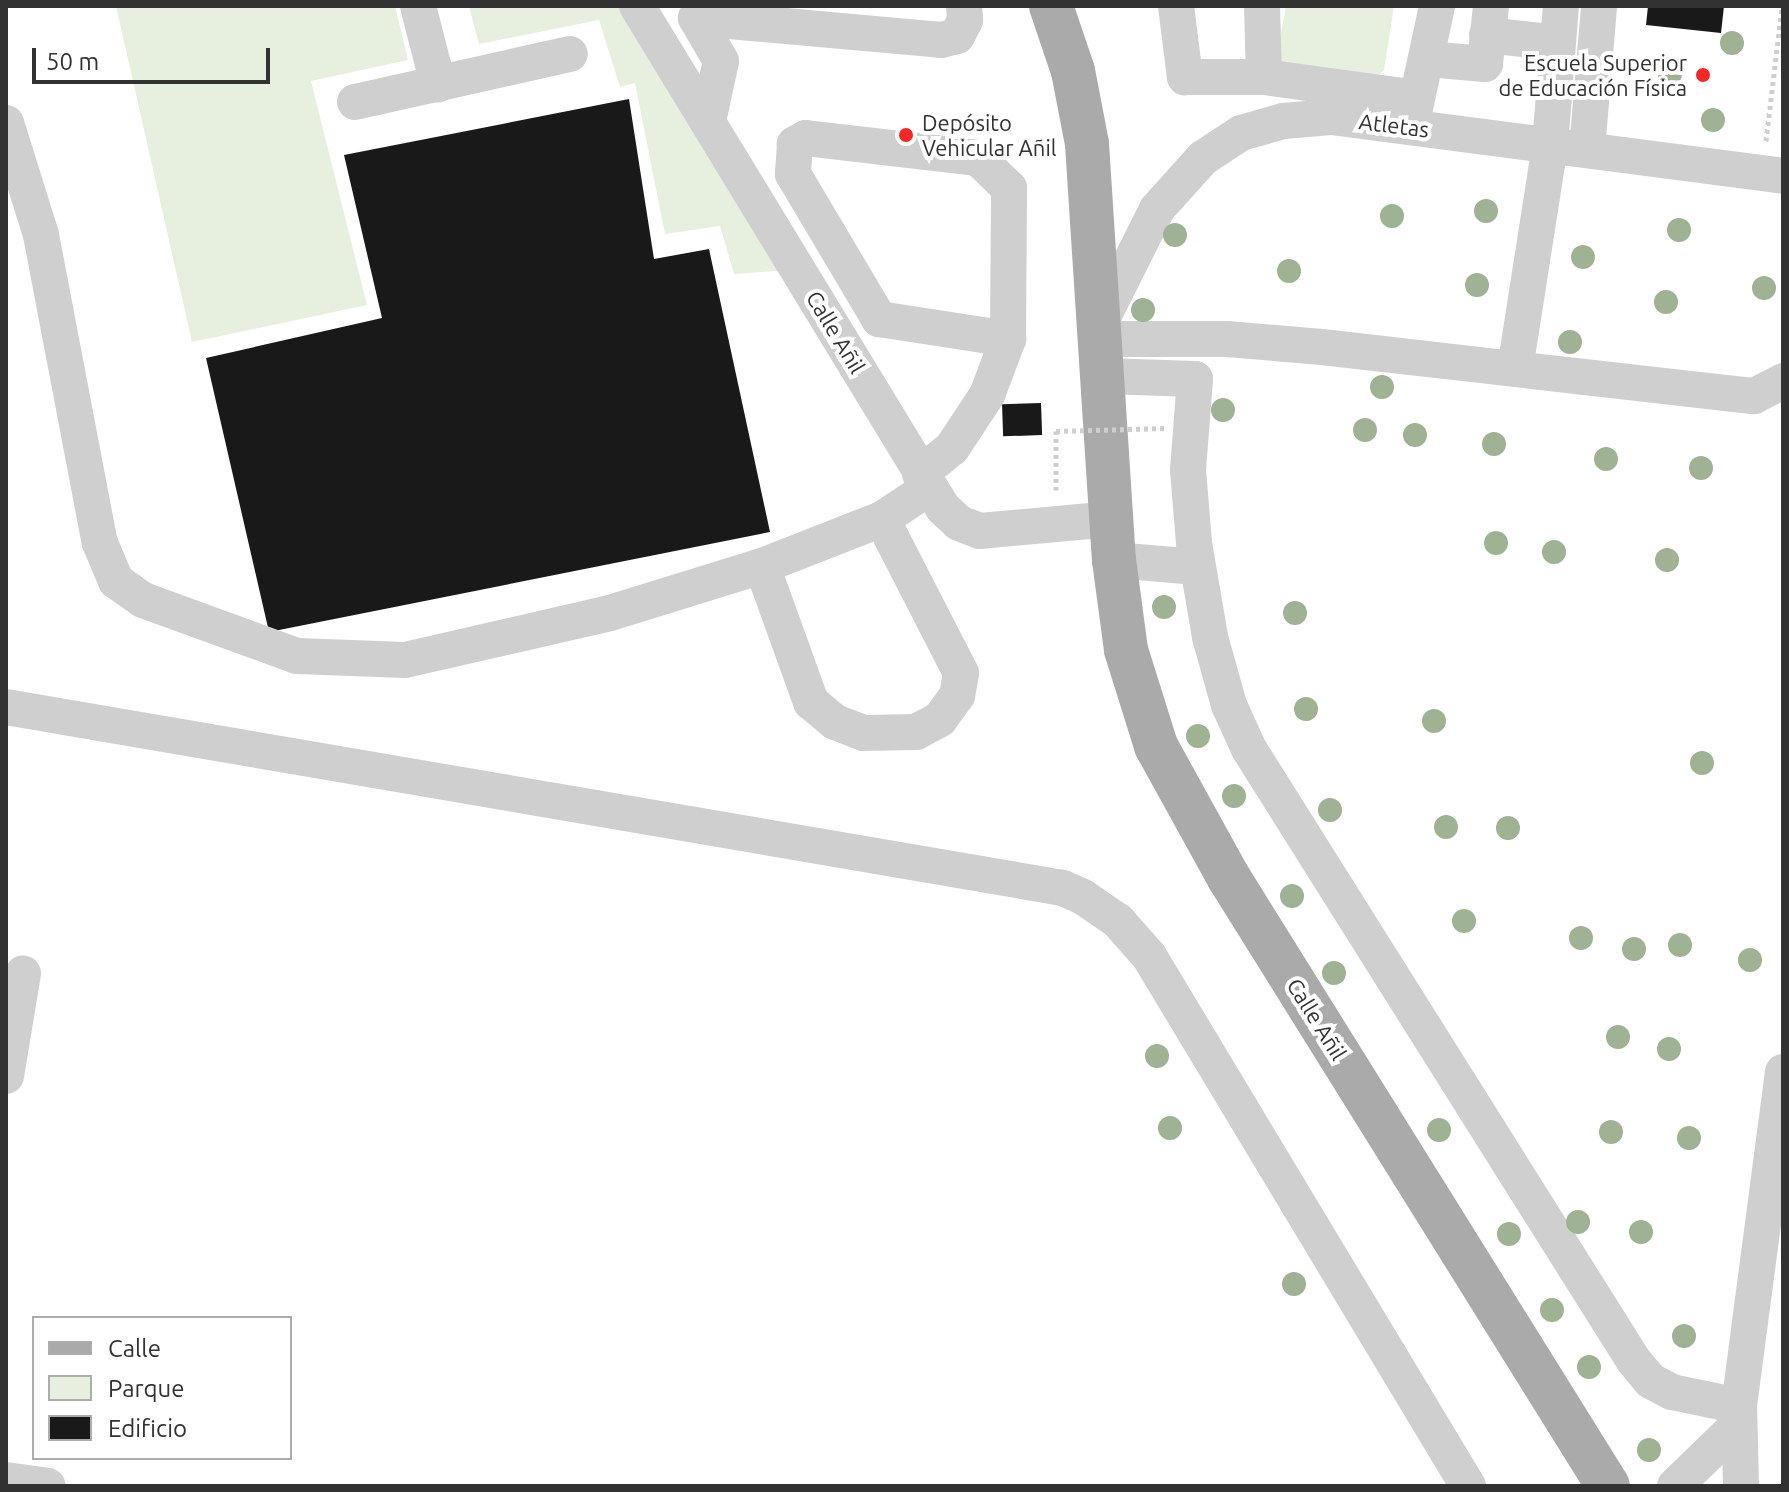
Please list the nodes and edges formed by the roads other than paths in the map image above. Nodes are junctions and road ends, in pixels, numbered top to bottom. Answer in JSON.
{"nodes":[{"id":1,"x":418,"y":6,"type":"edge"},
{"id":2,"x":637,"y":6,"type":"edge"},
{"id":3,"x":964,"y":6,"type":"edge"},
{"id":4,"x":1051,"y":6,"type":"edge"},
{"id":5,"x":1176,"y":6,"type":"edge"},
{"id":6,"x":1262,"y":6,"type":"edge"},
{"id":7,"x":1437,"y":6,"type":"edge"},
{"id":8,"x":1561,"y":6,"type":"edge"},
{"id":9,"x":1599,"y":6,"type":"edge"},
{"id":10,"x":692,"y":12,"type":"edge"},
{"id":11,"x":1489,"y":21,"type":"edge"},
{"id":12,"x":1558,"y":43,"type":"junction"},
{"id":13,"x":570,"y":54,"type":"dead end"},
{"id":14,"x":1427,"y":59,"type":"junction"},
{"id":15,"x":1264,"y":77,"type":"junction"},
{"id":16,"x":438,"y":84,"type":"junction"},
{"id":17,"x":355,"y":102,"type":"dead end"},
{"id":18,"x":1414,"y":113,"type":"junction"},
{"id":19,"x":709,"y":117,"type":"junction"},
{"id":20,"x":6,"y":123,"type":"edge"},
{"id":21,"x":1550,"y":145,"type":"junction"},
{"id":22,"x":1587,"y":150,"type":"junction"},
{"id":23,"x":1773,"y":175,"type":"edge"},
{"id":24,"x":1008,"y":339,"type":"junction"},
{"id":25,"x":1103,"y":345,"type":"junction"},
{"id":26,"x":1515,"y":369,"type":"junction"},
{"id":27,"x":1783,"y":381,"type":"edge"},
{"id":28,"x":925,"y":481,"type":"junction"},
{"id":29,"x":882,"y":519,"type":"junction"},
{"id":30,"x":1112,"y":540,"type":"junction"},
{"id":31,"x":762,"y":566,"type":"junction"},
{"id":32,"x":1197,"y":567,"type":"junction"},
{"id":33,"x":6,"y":707,"type":"edge"},
{"id":34,"x":23,"y":973,"type":"dead end"},
{"id":35,"x":1783,"y":1072,"type":"edge"},
{"id":36,"x":6,"y":1076,"type":"edge"},
{"id":37,"x":1739,"y":1416,"type":"junction"},
{"id":38,"x":6,"y":1480,"type":"edge"},
{"id":39,"x":48,"y":1486,"type":"edge"},
{"id":40,"x":1468,"y":1486,"type":"edge"},
{"id":41,"x":1608,"y":1486,"type":"edge"},
{"id":42,"x":1675,"y":1486,"type":"edge"},
{"id":43,"x":1741,"y":1486,"type":"edge"}],
"edges":[{"from":1,"to":16,"type":"street"},
{"from":2,"to":19,"type":"street","name":"Calle Añil"},
{"from":3,"to":10,"type":"street"},
{"from":4,"to":25,"type":"main road","name":"Calle Añil"},
{"from":5,"to":15,"type":"street"},
{"from":6,"to":15,"type":"street"},
{"from":7,"to":14,"type":"street"},
{"from":8,"to":12,"type":"street"},
{"from":9,"to":22,"type":"street"},
{"from":10,"to":19,"type":"street"},
{"from":11,"to":12,"type":"street"},
{"from":11,"to":14,"type":"street"},
{"from":12,"to":21,"type":"street"},
{"from":13,"to":16,"type":"street"},
{"from":14,"to":18,"type":"street"},
{"from":15,"to":18,"type":"street"},
{"from":16,"to":17,"type":"street"},
{"from":18,"to":21,"type":"street","name":"Atletas"},
{"from":18,"to":25,"type":"street","name":"Atletas"},
{"from":19,"to":28,"type":"street","name":"Calle Añil"},
{"from":20,"to":31,"type":"street"},
{"from":21,"to":22,"type":"street","name":"Atletas"},
{"from":21,"to":26,"type":"street"},
{"from":22,"to":23,"type":"street","name":"Atletas"},
{"from":24,"to":24,"type":"street"},
{"from":24,"to":28,"type":"street"},
{"from":25,"to":26,"type":"street"},
{"from":25,"to":30,"type":"main road","name":"Calle Añil"},
{"from":25,"to":32,"type":"street"},
{"from":26,"to":27,"type":"street"},
{"from":28,"to":29,"type":"street"},
{"from":28,"to":30,"type":"street","name":"Calle Añil"},
{"from":29,"to":31,"type":"street"},
{"from":29,"to":31,"type":"street"},
{"from":30,"to":32,"type":"street"},
{"from":30,"to":41,"type":"main road","name":"Calle Añil"},
{"from":32,"to":37,"type":"street"},
{"from":33,"to":40,"type":"street"},
{"from":34,"to":36,"type":"street"},
{"from":35,"to":37,"type":"street"},
{"from":37,"to":42,"type":"street"},
{"from":37,"to":43,"type":"street"},
{"from":38,"to":39,"type":"street"}]}
